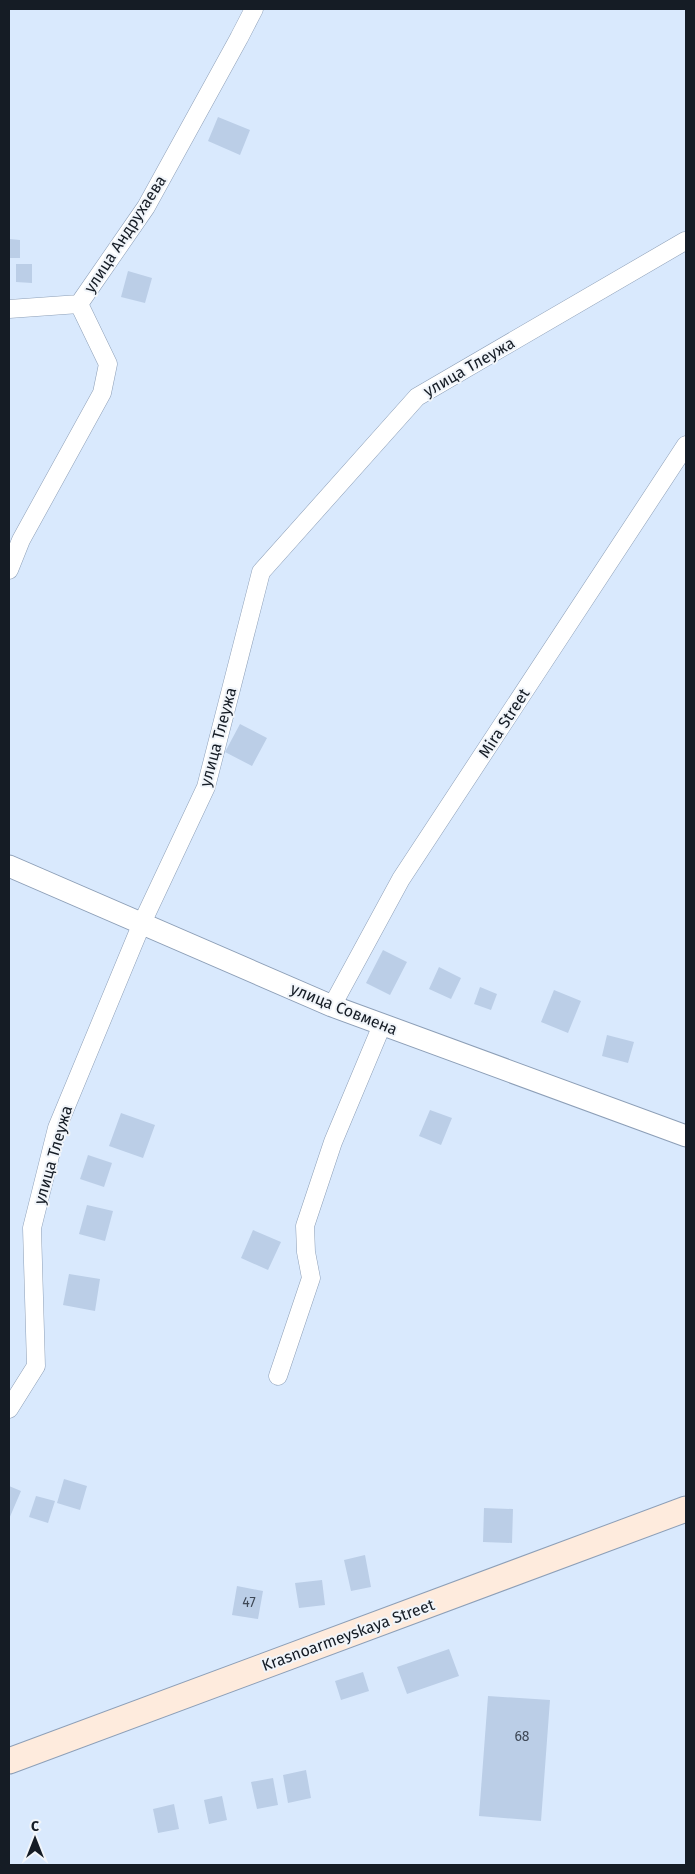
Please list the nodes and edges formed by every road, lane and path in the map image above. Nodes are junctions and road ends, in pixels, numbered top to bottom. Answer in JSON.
{"nodes":[{"id":1,"x":254,"y":9,"type":"edge"},
{"id":2,"x":685,"y":241,"type":"dead end"},
{"id":3,"x":80,"y":304,"type":"junction"},
{"id":4,"x":9,"y":309,"type":"edge"},
{"id":5,"x":686,"y":445,"type":"edge"},
{"id":6,"x":9,"y":570,"type":"edge"},
{"id":7,"x":9,"y":866,"type":"edge"},
{"id":8,"x":142,"y":923,"type":"junction"},
{"id":9,"x":332,"y":1006,"type":"junction"},
{"id":10,"x":382,"y":1025,"type":"junction"},
{"id":11,"x":686,"y":1136,"type":"edge"},
{"id":12,"x":278,"y":1376,"type":"dead end"},
{"id":13,"x":9,"y":1409,"type":"edge"},
{"id":14,"x":686,"y":1509,"type":"edge"},
{"id":15,"x":9,"y":1762,"type":"edge"}],
"edges":[{"from":1,"to":3,"type":"street","name":"улица Андрухаева"},
{"from":2,"to":8,"type":"street","name":"улица Тлеужа"},
{"from":3,"to":4,"type":"street"},
{"from":3,"to":6,"type":"street","name":"улица Андрухаева"},
{"from":5,"to":9,"type":"street","name":"Mira Street"},
{"from":7,"to":8,"type":"street","name":"улица Совмена"},
{"from":8,"to":9,"type":"street","name":"улица Совмена"},
{"from":8,"to":13,"type":"street","name":"улица Тлеужа"},
{"from":9,"to":10,"type":"street","name":"улица Совмена"},
{"from":10,"to":11,"type":"street","name":"улица Совмена"},
{"from":10,"to":12,"type":"street"},
{"from":14,"to":15,"type":"main road","name":"Krasnoarmeyskaya Street"}]}
